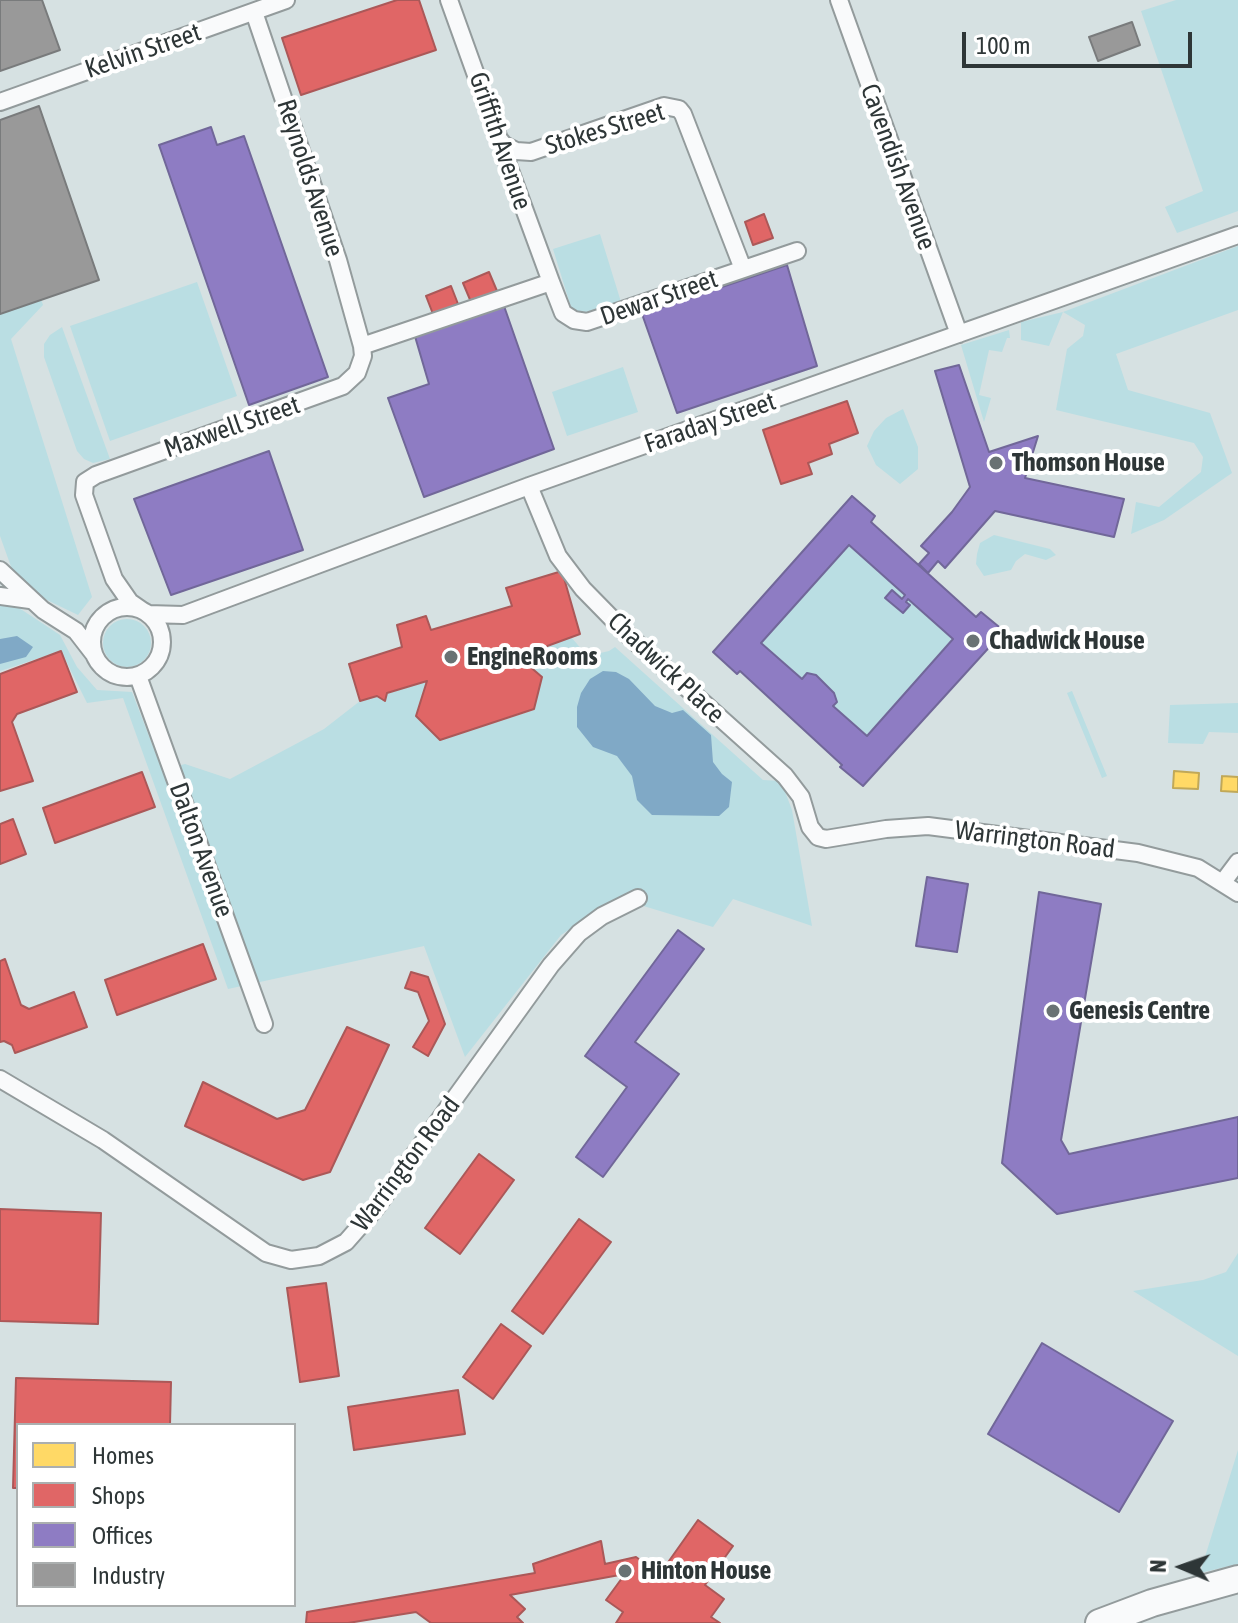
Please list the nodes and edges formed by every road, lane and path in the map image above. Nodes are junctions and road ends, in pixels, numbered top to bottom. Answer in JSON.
{"nodes":[{"id":1,"x":286,"y":0,"type":"edge"},
{"id":2,"x":449,"y":0,"type":"edge"},
{"id":3,"x":839,"y":0,"type":"edge"},
{"id":4,"x":254,"y":12,"type":"junction"},
{"id":5,"x":0,"y":102,"type":"edge"},
{"id":6,"x":504,"y":145,"type":"junction"},
{"id":7,"x":1238,"y":235,"type":"edge"},
{"id":8,"x":797,"y":251,"type":"dead end"},
{"id":9,"x":743,"y":269,"type":"junction"},
{"id":10,"x":551,"y":282,"type":"junction"},
{"id":11,"x":959,"y":334,"type":"junction"},
{"id":12,"x":362,"y":346,"type":"junction"},
{"id":13,"x":529,"y":486,"type":"junction"},
{"id":14,"x":0,"y":570,"type":"edge"},
{"id":15,"x":114,"y":579,"type":"junction"},
{"id":16,"x":0,"y":596,"type":"edge"},
{"id":17,"x":32,"y":601,"type":"junction"},
{"id":18,"x":146,"y":613,"type":"junction"},
{"id":19,"x":183,"y":615,"type":"junction"},
{"id":20,"x":104,"y":616,"type":"junction"},
{"id":21,"x":67,"y":623,"type":"junction"},
{"id":22,"x":162,"y":644,"type":"junction"},
{"id":23,"x":93,"y":653,"type":"junction"},
{"id":24,"x":138,"y":676,"type":"junction"},
{"id":25,"x":818,"y":837,"type":"joint"},
{"id":26,"x":1238,"y":862,"type":"edge"},
{"id":27,"x":1223,"y":882,"type":"junction"},
{"id":28,"x":1238,"y":893,"type":"edge"},
{"id":29,"x":638,"y":898,"type":"dead end"},
{"id":30,"x":264,"y":1024,"type":"dead end"},
{"id":31,"x":0,"y":1079,"type":"edge"},
{"id":32,"x":1230,"y":1584,"type":"edge"},
{"id":33,"x":1099,"y":1623,"type":"edge"}],
"edges":[{"from":1,"to":4,"type":"street","name":"Kelvin Street"},
{"from":2,"to":6,"type":"street","name":"Griffith Avenue"},
{"from":3,"to":11,"type":"street","name":"Cavendish Avenue"},
{"from":4,"to":5,"type":"street","name":"Kelvin Street"},
{"from":4,"to":12,"type":"street","name":"Reynolds Avenue"},
{"from":6,"to":9,"type":"street","name":"Stokes Street"},
{"from":6,"to":10,"type":"street","name":"Griffith Avenue"},
{"from":7,"to":11,"type":"street","name":"Faraday Street"},
{"from":8,"to":9,"type":"street","name":"Dewar Street"},
{"from":9,"to":10,"type":"street","name":"Dewar Street"},
{"from":10,"to":12,"type":"street"},
{"from":11,"to":13,"type":"street","name":"Faraday Street"},
{"from":12,"to":15,"type":"street","name":"Maxwell Street"},
{"from":13,"to":19,"type":"street","name":"Faraday Street"},
{"from":13,"to":25,"type":"street","name":"Chadwick Place"},
{"from":14,"to":17,"type":"street"},
{"from":15,"to":18,"type":"street","name":"Maxwell Street"},
{"from":15,"to":20,"type":"street"},
{"from":16,"to":17,"type":"street"},
{"from":17,"to":21,"type":"street"},
{"from":18,"to":19,"type":"street","name":"Faraday Street"},
{"from":18,"to":20,"type":"street"},
{"from":18,"to":22,"type":"street"},
{"from":19,"to":22,"type":"street"},
{"from":20,"to":21,"type":"street"},
{"from":20,"to":23,"type":"street"},
{"from":21,"to":23,"type":"street"},
{"from":22,"to":24,"type":"street"},
{"from":23,"to":24,"type":"street"},
{"from":24,"to":30,"type":"street","name":"Dalton Avenue"},
{"from":25,"to":27,"type":"street","name":"Warrington Road"},
{"from":26,"to":27,"type":"street"},
{"from":27,"to":28,"type":"street","name":"Warrington Road"},
{"from":29,"to":31,"type":"street","name":"Warrington Road"},
{"from":32,"to":33,"type":"main road"}]}
